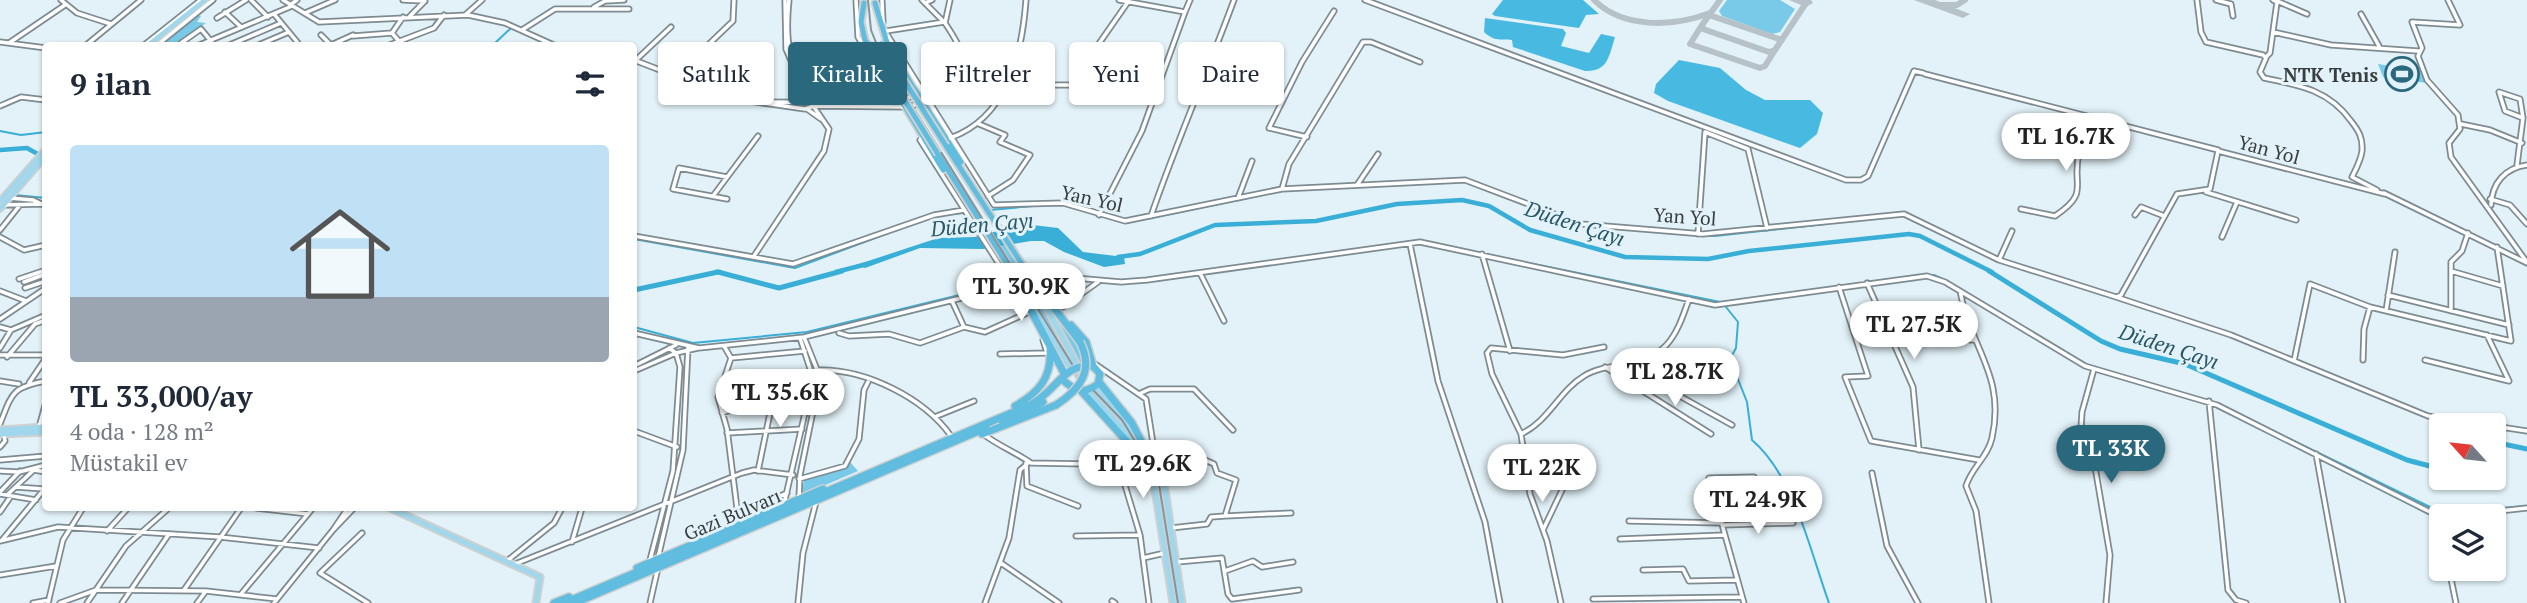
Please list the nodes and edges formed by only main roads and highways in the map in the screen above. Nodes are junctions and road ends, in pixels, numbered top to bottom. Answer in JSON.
{"nodes":[{"id":1,"x":207,"y":0,"type":"edge"},
{"id":2,"x":875,"y":1,"type":"edge"},
{"id":3,"x":864,"y":2,"type":"edge"},
{"id":4,"x":151,"y":42,"type":"edge"},
{"id":5,"x":42,"y":153,"type":"edge"},
{"id":6,"x":42,"y":161,"type":"edge"},
{"id":7,"x":972,"y":186,"type":"junction"},
{"id":8,"x":12,"y":191,"type":"junction"},
{"id":9,"x":2,"y":201,"type":"edge"},
{"id":10,"x":969,"y":212,"type":"junction"},
{"id":11,"x":1035,"y":283,"type":"junction"},
{"id":12,"x":1016,"y":285,"type":"junction"},
{"id":13,"x":1049,"y":345,"type":"junction"},
{"id":14,"x":1073,"y":364,"type":"joint"},
{"id":15,"x":1092,"y":364,"type":"junction"},
{"id":16,"x":1065,"y":378,"type":"junction"},
{"id":17,"x":1092,"y":389,"type":"junction"},
{"id":18,"x":1073,"y":390,"type":"junction"},
{"id":19,"x":42,"y":429,"type":"edge"},
{"id":20,"x":1,"y":433,"type":"edge"},
{"id":21,"x":913,"y":454,"type":"junction"},
{"id":22,"x":1148,"y":455,"type":"junction"},
{"id":23,"x":901,"y":465,"type":"junction"},
{"id":24,"x":839,"y":486,"type":"junction"},
{"id":25,"x":816,"y":501,"type":"junction"},
{"id":26,"x":397,"y":511,"type":"edge"},
{"id":27,"x":536,"y":603,"type":"edge"},
{"id":28,"x":554,"y":603,"type":"edge"},
{"id":29,"x":564,"y":603,"type":"edge"},
{"id":30,"x":575,"y":603,"type":"edge"},
{"id":31,"x":585,"y":603,"type":"edge"},
{"id":32,"x":1173,"y":603,"type":"edge"},
{"id":33,"x":1182,"y":603,"type":"edge"}],
"edges":[{"from":1,"to":4,"type":"main road"},
{"from":2,"to":7,"type":"highway"},
{"from":2,"to":7,"type":"highway","bridge":true},
{"from":3,"to":10,"type":"highway","bridge":true},
{"from":3,"to":10,"type":"highway"},
{"from":5,"to":8,"type":"main road"},
{"from":6,"to":8,"type":"main road"},
{"from":7,"to":11,"type":"highway"},
{"from":8,"to":9,"type":"main road"},
{"from":10,"to":12,"type":"highway"},
{"from":11,"to":14,"type":"main road"},
{"from":11,"to":15,"type":"highway"},
{"from":11,"to":23,"type":"highway","bridge":true},
{"from":12,"to":13,"type":"highway"},
{"from":12,"to":14,"type":"main road"},
{"from":13,"to":16,"type":"highway"},
{"from":13,"to":21,"type":"highway"},
{"from":15,"to":16,"type":"highway"},
{"from":15,"to":17,"type":"highway"},
{"from":16,"to":18,"type":"highway"},
{"from":16,"to":21,"type":"highway"},
{"from":17,"to":18,"type":"highway"},
{"from":17,"to":22,"type":"highway"},
{"from":17,"to":22,"type":"highway"},
{"from":18,"to":23,"type":"highway"},
{"from":19,"to":20,"type":"main road"},
{"from":21,"to":24,"type":"highway","name":"Gazi Bulvarı"},
{"from":22,"to":32,"type":"main road"},
{"from":22,"to":33,"type":"main road"},
{"from":23,"to":25,"type":"highway","name":"Gazi Bulvarı"},
{"from":24,"to":28,"type":"highway"},
{"from":24,"to":29,"type":"highway","name":"Gazi Bulvarı"},
{"from":25,"to":30,"type":"highway","name":"Gazi Bulvarı"},
{"from":25,"to":31,"type":"highway"},
{"from":26,"to":27,"type":"main road"}]}
